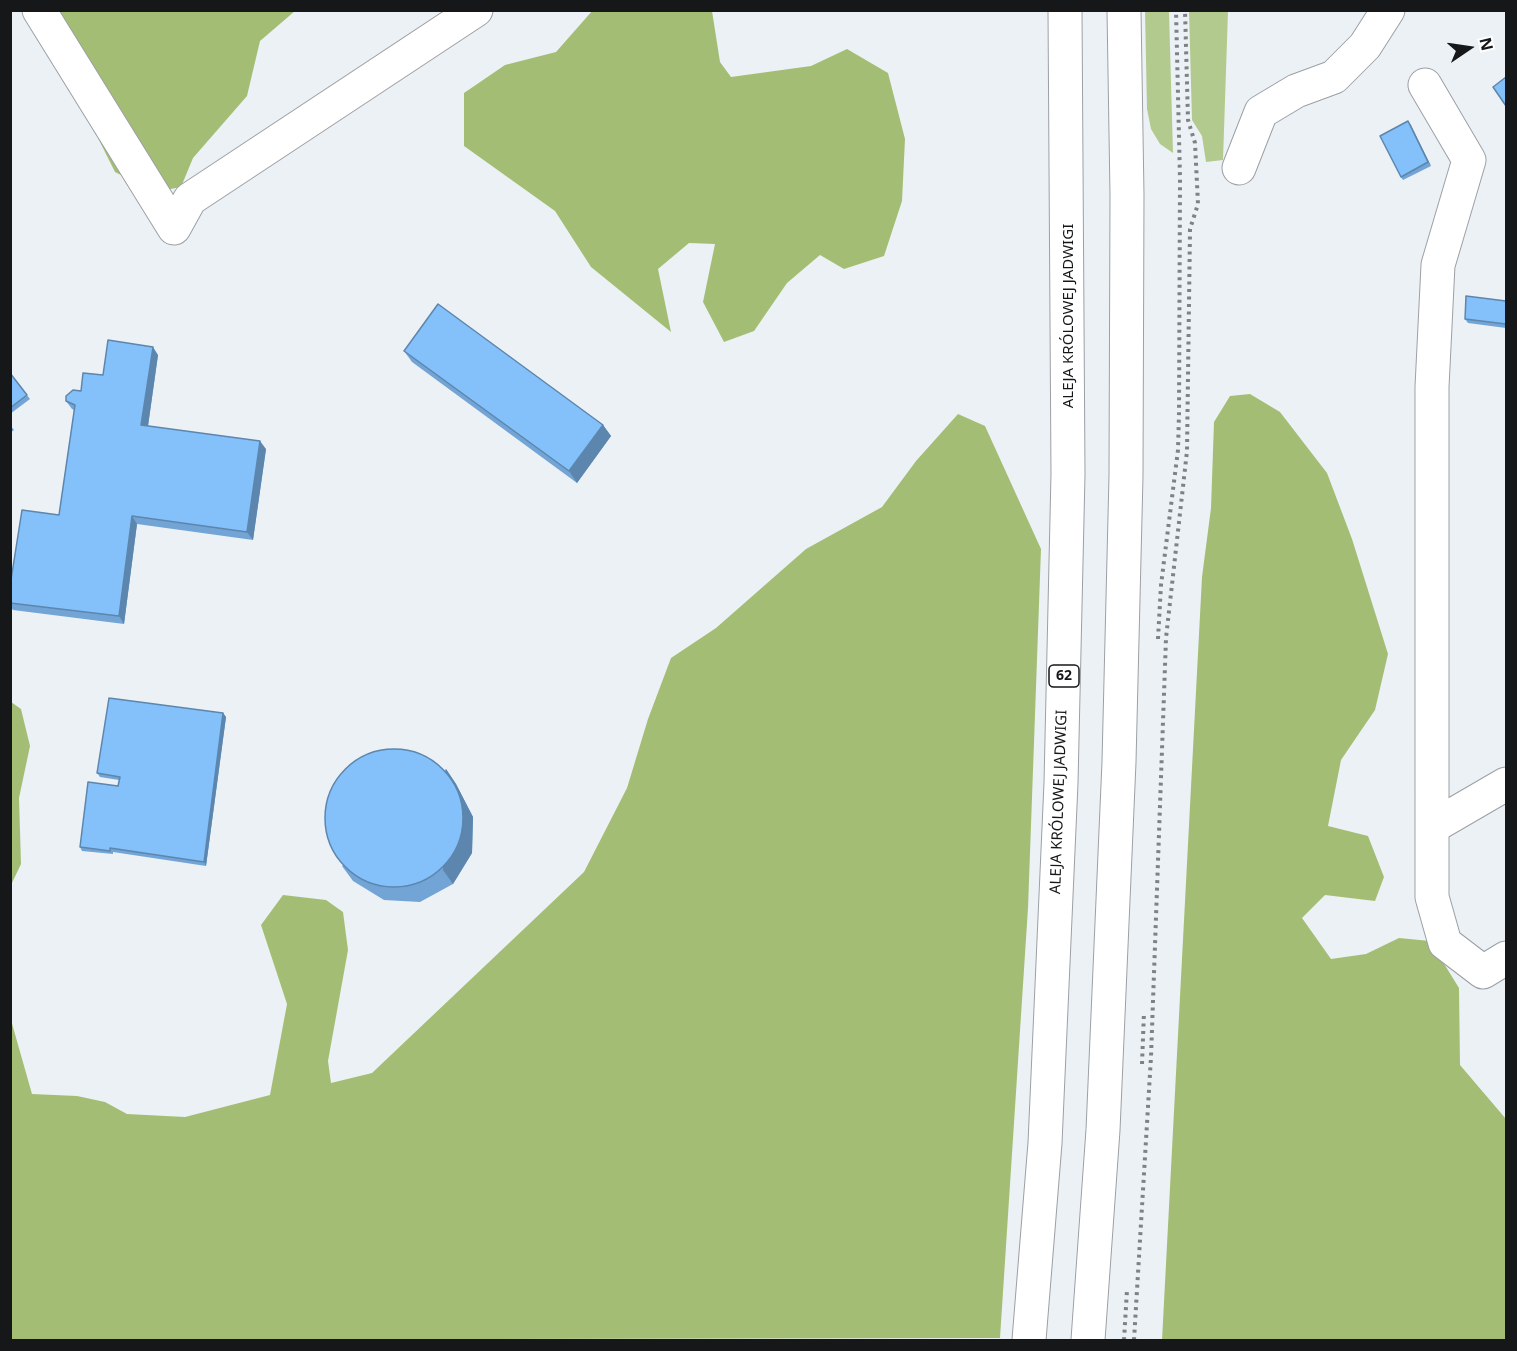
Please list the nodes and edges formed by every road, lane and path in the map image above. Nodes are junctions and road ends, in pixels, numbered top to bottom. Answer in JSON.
{"nodes":[{"id":1,"x":39,"y":10,"type":"edge"},
{"id":2,"x":476,"y":10,"type":"edge"},
{"id":3,"x":1065,"y":10,"type":"edge"},
{"id":4,"x":1124,"y":10,"type":"edge"},
{"id":5,"x":1176,"y":10,"type":"edge"},
{"id":6,"x":1185,"y":10,"type":"edge"},
{"id":7,"x":1388,"y":10,"type":"edge"},
{"id":8,"x":1425,"y":85,"type":"dead end"},
{"id":9,"x":1239,"y":168,"type":"dead end"},
{"id":10,"x":1158,"y":648,"type":"dead end"},
{"id":11,"x":1506,"y":784,"type":"edge"},
{"id":12,"x":1432,"y":827,"type":"junction"},
{"id":13,"x":1506,"y":958,"type":"edge"},
{"id":14,"x":1144,"y":1008,"type":"dead end"},
{"id":15,"x":1142,"y":1067,"type":"dead end"},
{"id":16,"x":1128,"y":1281,"type":"dead end"},
{"id":17,"x":1029,"y":1341,"type":"edge"},
{"id":18,"x":1088,"y":1341,"type":"edge"},
{"id":19,"x":1124,"y":1341,"type":"edge"},
{"id":20,"x":1134,"y":1341,"type":"edge"}],
"edges":[{"from":1,"to":2,"type":"main road"},
{"from":3,"to":17,"type":"main road","name":"ALEJA KRÓLOWEJ JADWIGI","number":"62"},
{"from":4,"to":18,"type":"main road"},
{"from":5,"to":10,"type":"path"},
{"from":6,"to":20,"type":"path"},
{"from":7,"to":9,"type":"main road"},
{"from":8,"to":12,"type":"main road"},
{"from":11,"to":12,"type":"main road"},
{"from":12,"to":13,"type":"main road"},
{"from":14,"to":15,"type":"path"},
{"from":16,"to":19,"type":"path"}]}
